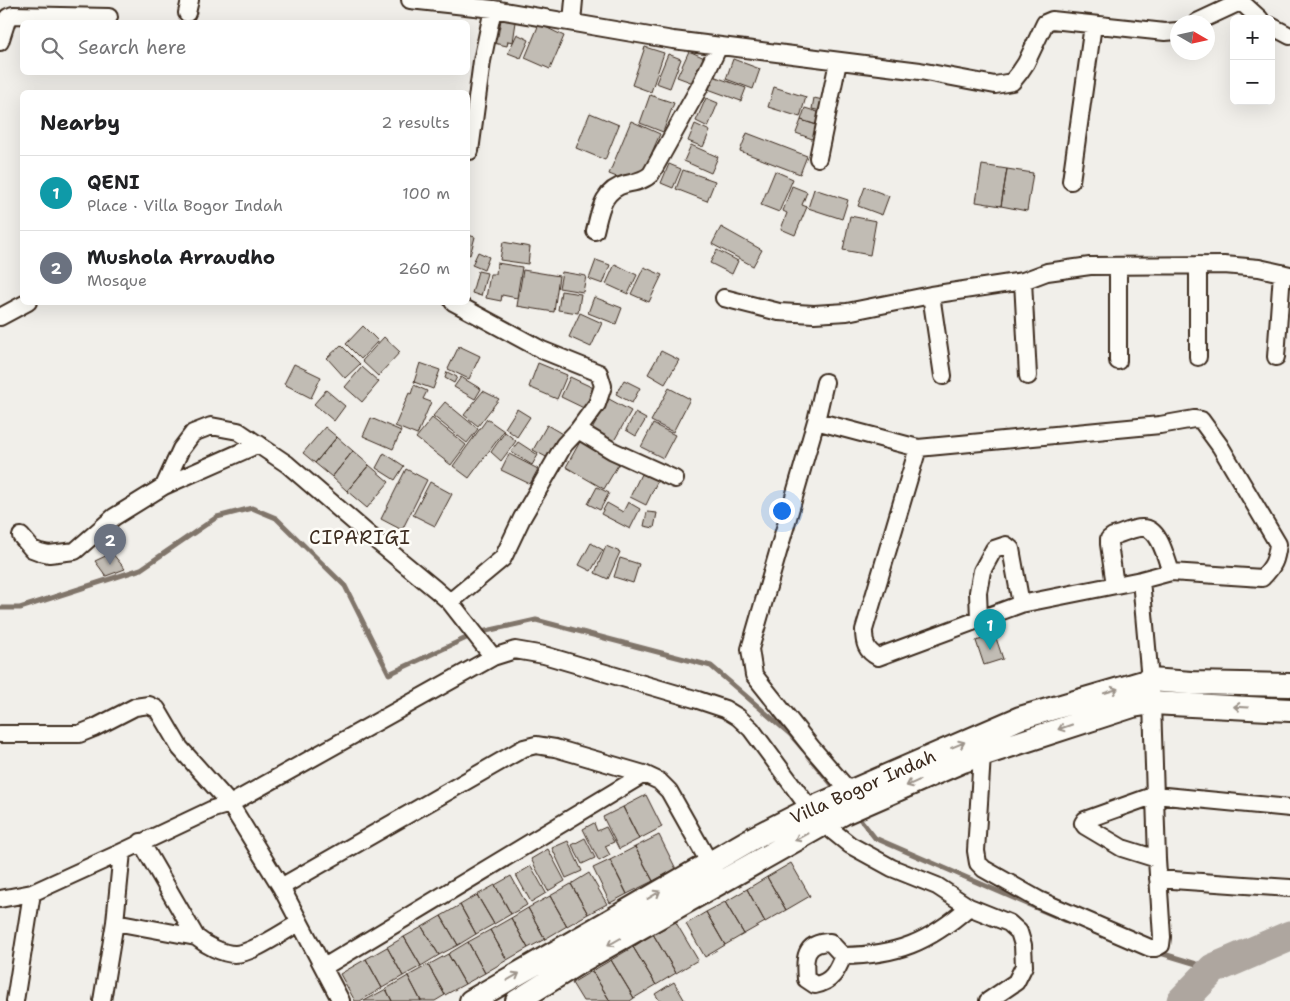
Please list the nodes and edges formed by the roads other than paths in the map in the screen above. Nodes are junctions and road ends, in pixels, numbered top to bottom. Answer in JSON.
{"nodes":[{"id":1,"x":410,"y":0,"type":"edge"},
{"id":2,"x":574,"y":0,"type":"edge"},
{"id":3,"x":1239,"y":1,"type":"edge"},
{"id":4,"x":493,"y":8,"type":"junction"},
{"id":5,"x":1211,"y":15,"type":"edge"},
{"id":6,"x":1255,"y":15,"type":"edge"},
{"id":7,"x":109,"y":17,"type":"dead end"},
{"id":8,"x":572,"y":22,"type":"junction"},
{"id":9,"x":1093,"y":25,"type":"junction"},
{"id":10,"x":1275,"y":28,"type":"edge"},
{"id":11,"x":1170,"y":32,"type":"edge"},
{"id":12,"x":1290,"y":36,"type":"edge"},
{"id":13,"x":0,"y":42,"type":"edge"},
{"id":14,"x":719,"y":46,"type":"junction"},
{"id":15,"x":838,"y":62,"type":"junction"},
{"id":16,"x":470,"y":151,"type":"dead end"},
{"id":17,"x":818,"y":158,"type":"dead end"},
{"id":18,"x":1071,"y":181,"type":"dead end"},
{"id":19,"x":594,"y":231,"type":"dead end"},
{"id":20,"x":1198,"y":265,"type":"junction"},
{"id":21,"x":1118,"y":266,"type":"junction"},
{"id":22,"x":1286,"y":274,"type":"edge"},
{"id":23,"x":1023,"y":281,"type":"junction"},
{"id":24,"x":931,"y":295,"type":"junction"},
{"id":25,"x":724,"y":298,"type":"dead end"},
{"id":26,"x":22,"y":305,"type":"edge"},
{"id":27,"x":459,"y":305,"type":"edge"},
{"id":28,"x":0,"y":317,"type":"edge"},
{"id":29,"x":1198,"y":357,"type":"dead end"},
{"id":30,"x":1276,"y":357,"type":"dead end"},
{"id":31,"x":1118,"y":362,"type":"dead end"},
{"id":32,"x":943,"y":376,"type":"dead end"},
{"id":33,"x":1028,"y":376,"type":"dead end"},
{"id":34,"x":826,"y":382,"type":"dead end"},
{"id":35,"x":816,"y":421,"type":"junction"},
{"id":36,"x":578,"y":430,"type":"junction"},
{"id":37,"x":259,"y":444,"type":"junction"},
{"id":38,"x":918,"y":448,"type":"junction"},
{"id":39,"x":675,"y":479,"type":"dead end"},
{"id":40,"x":164,"y":486,"type":"junction"},
{"id":41,"x":21,"y":536,"type":"dead end"},
{"id":42,"x":1171,"y":572,"type":"junction"},
{"id":43,"x":1141,"y":580,"type":"junction"},
{"id":44,"x":1115,"y":585,"type":"junction"},
{"id":45,"x":450,"y":602,"type":"junction"},
{"id":46,"x":1021,"y":604,"type":"junction"},
{"id":47,"x":979,"y":619,"type":"junction"},
{"id":48,"x":493,"y":657,"type":"junction"},
{"id":49,"x":1150,"y":680,"type":"junction"},
{"id":50,"x":1290,"y":685,"type":"edge"},
{"id":51,"x":1152,"y":703,"type":"junction"},
{"id":52,"x":1290,"y":710,"type":"edge"},
{"id":53,"x":0,"y":734,"type":"edge"},
{"id":54,"x":982,"y":755,"type":"junction"},
{"id":55,"x":644,"y":774,"type":"junction"},
{"id":56,"x":1155,"y":795,"type":"junction"},
{"id":57,"x":845,"y":799,"type":"junction"},
{"id":58,"x":230,"y":804,"type":"junction"},
{"id":59,"x":1290,"y":808,"type":"edge"},
{"id":60,"x":817,"y":817,"type":"junction"},
{"id":61,"x":141,"y":842,"type":"junction"},
{"id":62,"x":122,"y":852,"type":"junction"},
{"id":63,"x":1156,"y":860,"type":"junction"},
{"id":64,"x":709,"y":862,"type":"junction"},
{"id":65,"x":1158,"y":879,"type":"junction"},
{"id":66,"x":720,"y":882,"type":"junction"},
{"id":67,"x":281,"y":887,"type":"junction"},
{"id":68,"x":1290,"y":888,"type":"edge"},
{"id":69,"x":32,"y":893,"type":"junction"},
{"id":70,"x":0,"y":899,"type":"edge"},
{"id":71,"x":969,"y":907,"type":"junction"},
{"id":72,"x":115,"y":922,"type":"junction"},
{"id":73,"x":299,"y":923,"type":"junction"},
{"id":74,"x":196,"y":937,"type":"junction"},
{"id":75,"x":843,"y":956,"type":"dead end"},
{"id":76,"x":324,"y":967,"type":"junction"},
{"id":77,"x":15,"y":1001,"type":"edge"},
{"id":78,"x":102,"y":1001,"type":"edge"},
{"id":79,"x":341,"y":1001,"type":"edge"},
{"id":80,"x":471,"y":1001,"type":"edge"},
{"id":81,"x":517,"y":1001,"type":"edge"},
{"id":82,"x":988,"y":1001,"type":"edge"}],
"edges":[{"from":1,"to":4,"type":"street"},
{"from":2,"to":8,"type":"street"},
{"from":3,"to":5,"type":"street"},
{"from":3,"to":6,"type":"street"},
{"from":4,"to":8,"type":"street"},
{"from":4,"to":16,"type":"street"},
{"from":7,"to":13,"type":"street"},
{"from":8,"to":14,"type":"street"},
{"from":9,"to":11,"type":"street"},
{"from":9,"to":15,"type":"street"},
{"from":9,"to":18,"type":"street"},
{"from":10,"to":12,"type":"street"},
{"from":14,"to":15,"type":"street"},
{"from":14,"to":19,"type":"street"},
{"from":15,"to":17,"type":"street"},
{"from":20,"to":21,"type":"street"},
{"from":20,"to":22,"type":"street"},
{"from":20,"to":29,"type":"street"},
{"from":21,"to":23,"type":"street"},
{"from":21,"to":31,"type":"street"},
{"from":22,"to":30,"type":"street"},
{"from":23,"to":24,"type":"street"},
{"from":23,"to":33,"type":"street"},
{"from":24,"to":25,"type":"street"},
{"from":24,"to":32,"type":"street"},
{"from":26,"to":28,"type":"street"},
{"from":27,"to":36,"type":"street"},
{"from":34,"to":35,"type":"street"},
{"from":35,"to":38,"type":"street"},
{"from":35,"to":57,"type":"street"},
{"from":36,"to":39,"type":"street"},
{"from":36,"to":45,"type":"street"},
{"from":37,"to":40,"type":"street"},
{"from":37,"to":40,"type":"street"},
{"from":37,"to":45,"type":"street"},
{"from":38,"to":42,"type":"street"},
{"from":38,"to":47,"type":"street"},
{"from":40,"to":41,"type":"street"},
{"from":42,"to":43,"type":"street"},
{"from":42,"to":44,"type":"street"},
{"from":43,"to":44,"type":"street"},
{"from":43,"to":49,"type":"street"},
{"from":44,"to":46,"type":"street"},
{"from":45,"to":48,"type":"street"},
{"from":46,"to":47,"type":"street"},
{"from":46,"to":47,"type":"street"},
{"from":48,"to":58,"type":"street"},
{"from":48,"to":60,"type":"street"},
{"from":49,"to":50,"type":"street","name":"Villa Bogor Indah"},
{"from":49,"to":51,"type":"street"},
{"from":57,"to":49,"type":"street","name":"Villa Bogor Indah","one_way":true},
{"from":52,"to":51,"type":"street","name":"Villa Bogor Indah","one_way":true},
{"from":51,"to":54,"type":"street","name":"Villa Bogor Indah","one_way":true},
{"from":51,"to":56,"type":"street"},
{"from":53,"to":58,"type":"street"},
{"from":54,"to":57,"type":"street","name":"Villa Bogor Indah","one_way":true},
{"from":54,"to":65,"type":"street"},
{"from":55,"to":64,"type":"street"},
{"from":55,"to":67,"type":"street"},
{"from":55,"to":76,"type":"street"},
{"from":56,"to":59,"type":"street"},
{"from":56,"to":63,"type":"street"},
{"from":56,"to":63,"type":"street"},
{"from":57,"to":60,"type":"street","name":"Villa Bogor Indah"},
{"from":58,"to":61,"type":"street"},
{"from":58,"to":67,"type":"street"},
{"from":60,"to":64,"type":"street","name":"Villa Bogor Indah"},
{"from":60,"to":66,"type":"street","name":"Villa Bogor Indah","one_way":true},
{"from":60,"to":71,"type":"street"},
{"from":61,"to":62,"type":"street"},
{"from":61,"to":74,"type":"street"},
{"from":62,"to":69,"type":"street"},
{"from":62,"to":72,"type":"street"},
{"from":63,"to":65,"type":"street"},
{"from":64,"to":66,"type":"street"},
{"from":80,"to":64,"type":"street","name":"Villa Bogor Indah","one_way":true},
{"from":65,"to":68,"type":"street"},
{"from":66,"to":81,"type":"street","name":"Villa Bogor Indah","one_way":true},
{"from":67,"to":73,"type":"street"},
{"from":69,"to":70,"type":"street"},
{"from":69,"to":77,"type":"street"},
{"from":71,"to":75,"type":"street"},
{"from":71,"to":82,"type":"street"},
{"from":72,"to":74,"type":"street"},
{"from":72,"to":78,"type":"street"},
{"from":73,"to":74,"type":"street"},
{"from":73,"to":76,"type":"street"},
{"from":76,"to":79,"type":"street"}]}
